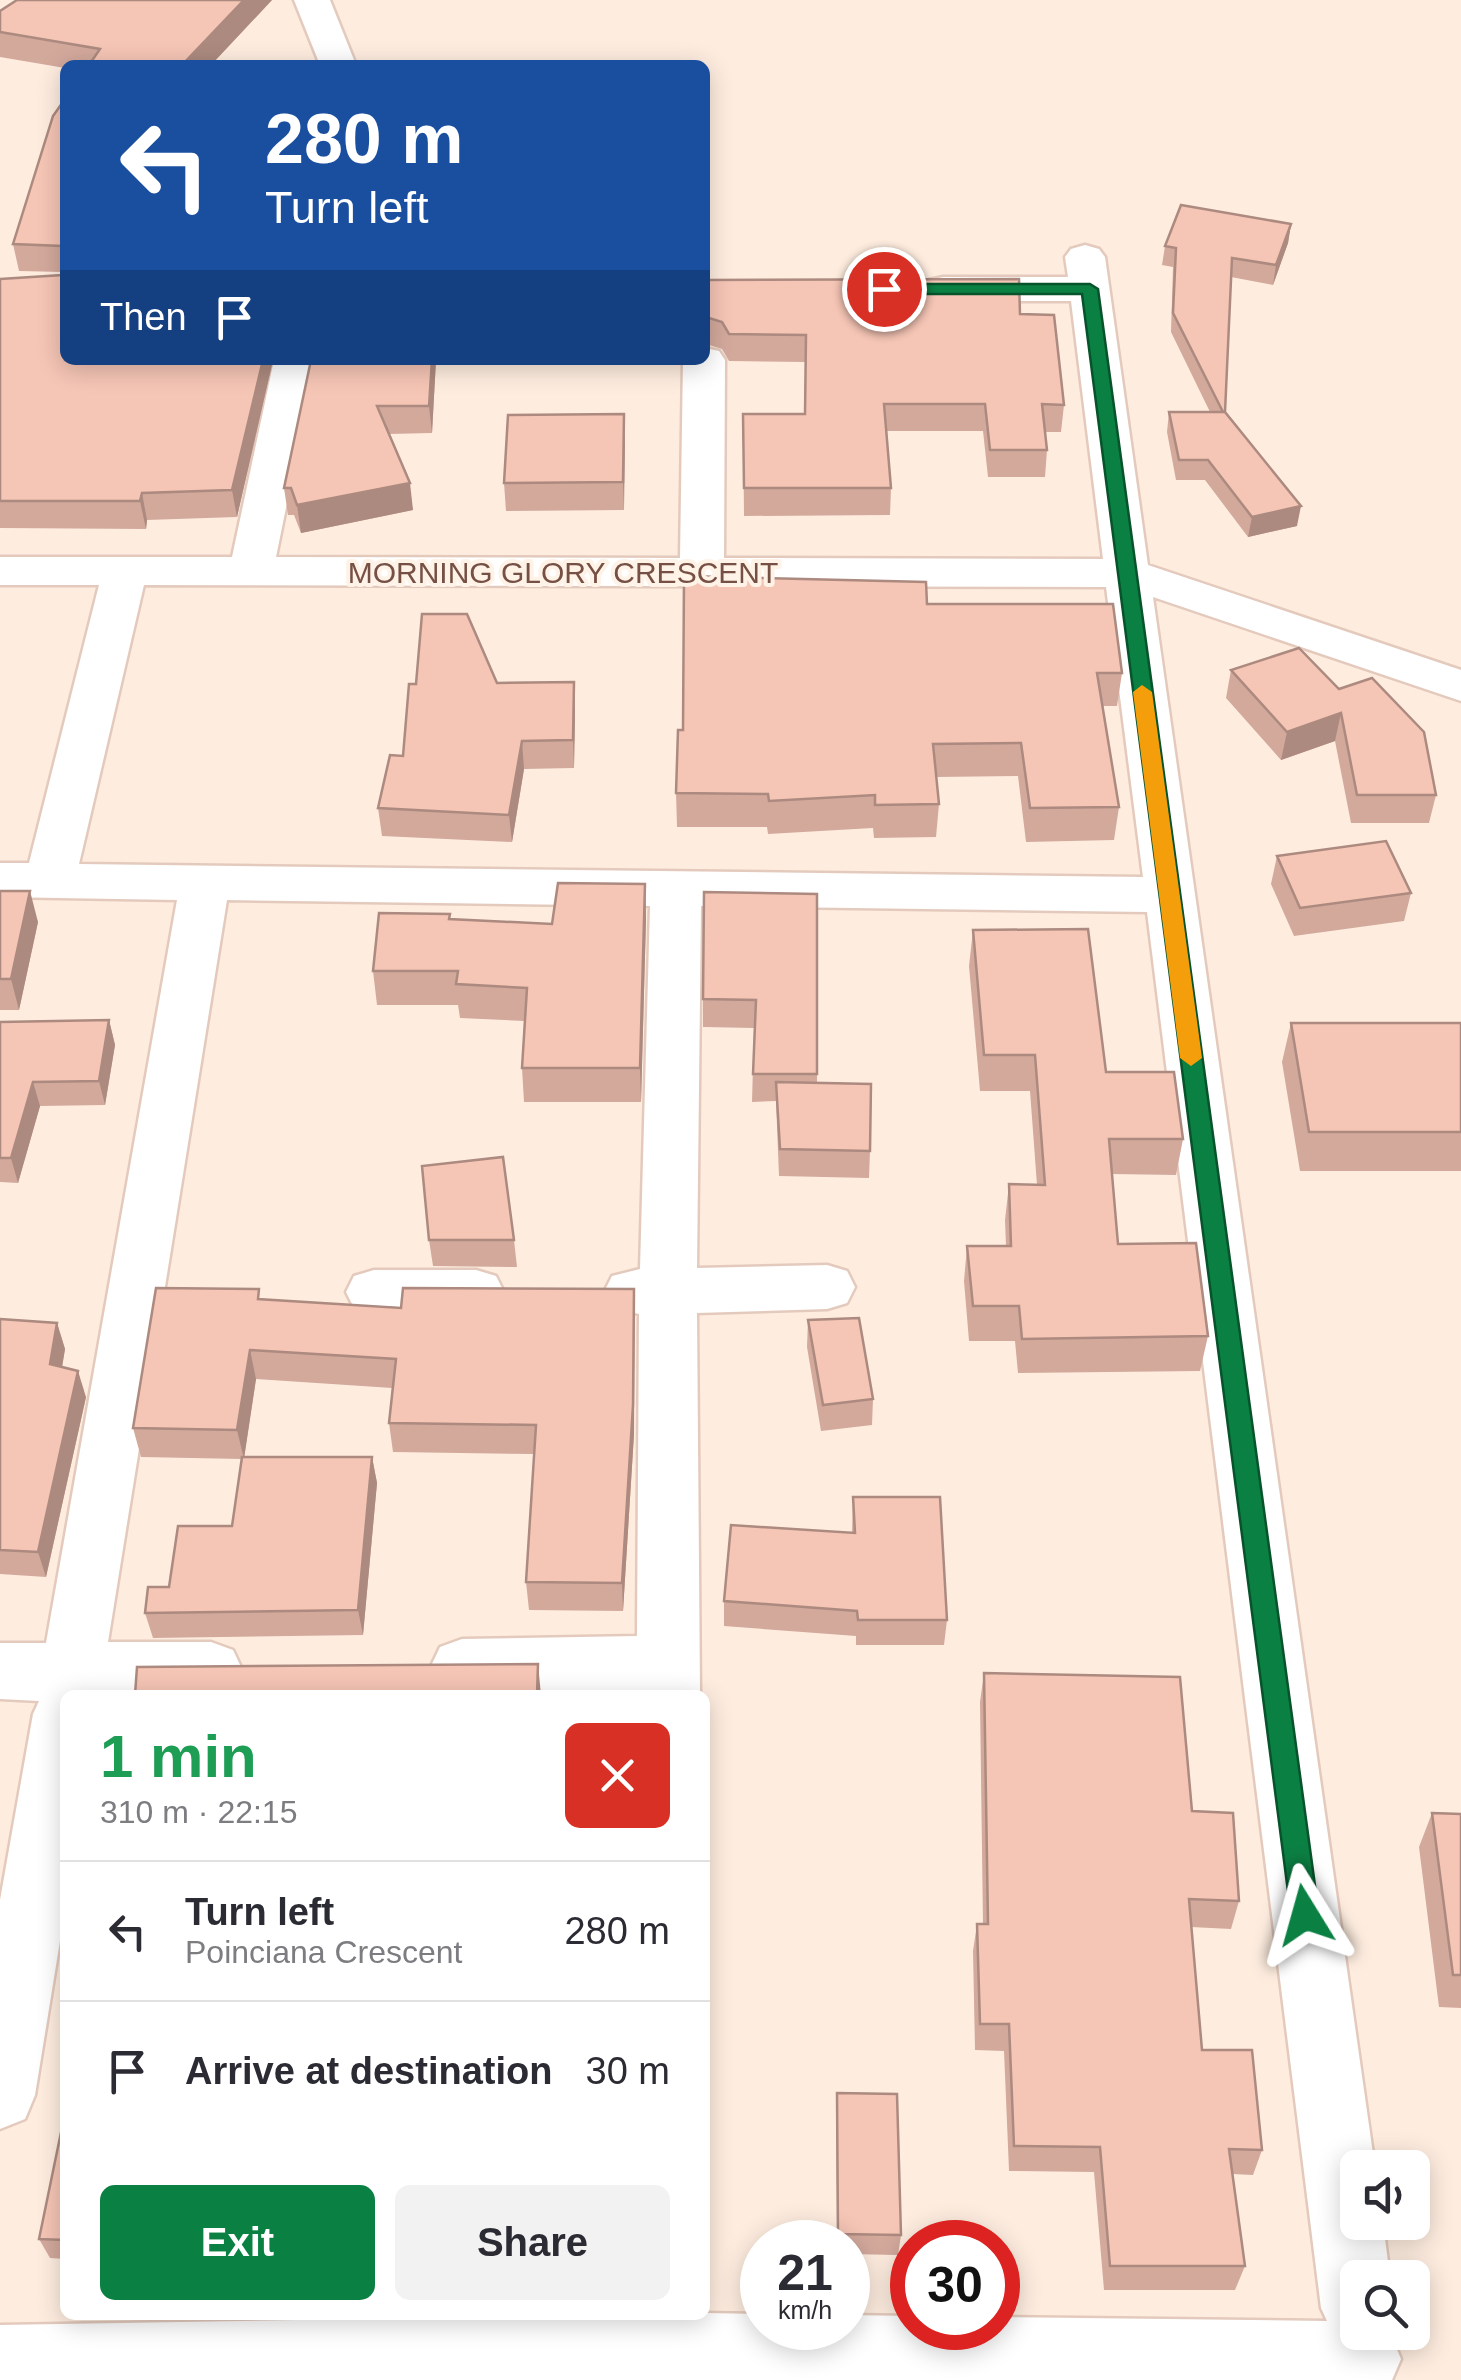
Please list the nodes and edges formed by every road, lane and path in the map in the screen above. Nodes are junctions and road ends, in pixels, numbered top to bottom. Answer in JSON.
{"nodes":[{"id":1,"x":312,"y":0,"type":"edge"},
{"id":2,"x":336,"y":60,"type":"edge"},
{"id":3,"x":912,"y":289,"type":"edge"},
{"id":4,"x":294,"y":365,"type":"edge"},
{"id":5,"x":704,"y":365,"type":"edge"},
{"id":6,"x":0,"y":572,"type":"edge"},
{"id":7,"x":125,"y":572,"type":"junction"},
{"id":8,"x":251,"y":572,"type":"junction"},
{"id":9,"x":702,"y":572,"type":"junction"},
{"id":10,"x":1127,"y":573,"type":"junction"},
{"id":11,"x":1461,"y":686,"type":"edge"},
{"id":12,"x":0,"y":880,"type":"edge"},
{"id":13,"x":50,"y":880,"type":"junction"},
{"id":14,"x":205,"y":882,"type":"junction"},
{"id":15,"x":676,"y":888,"type":"junction"},
{"id":16,"x":1169,"y":894,"type":"junction"},
{"id":17,"x":827,"y":1287,"type":"dead end"},
{"id":18,"x":374,"y":1292,"type":"dead end"},
{"id":19,"x":668,"y":1293,"type":"junction"},
{"id":20,"x":410,"y":1666,"type":"edge"},
{"id":21,"x":271,"y":1668,"type":"edge"},
{"id":22,"x":0,"y":1672,"type":"edge"},
{"id":23,"x":668,"y":1679,"type":"edge"},
{"id":24,"x":60,"y":1690,"type":"edge"},
{"id":25,"x":70,"y":1690,"type":"edge"},
{"id":26,"x":93,"y":1690,"type":"edge"},
{"id":27,"x":60,"y":1745,"type":"edge"},
{"id":28,"x":0,"y":2094,"type":"edge"},
{"id":29,"x":1351,"y":2260,"type":"edge"},
{"id":30,"x":651,"y":2332,"type":"edge"},
{"id":31,"x":1340,"y":2345,"type":"edge"},
{"id":32,"x":0,"y":2362,"type":"edge"},
{"id":33,"x":144,"y":2370,"type":"edge"}],
"edges":[{"from":1,"to":2,"type":"street"},
{"from":3,"to":10,"type":"street"},
{"from":4,"to":8,"type":"street"},
{"from":5,"to":9,"type":"street"},
{"from":6,"to":7,"type":"street","name":"MORNING GLORY CRESCENT"},
{"from":7,"to":8,"type":"street","name":"MORNING GLORY CRESCENT"},
{"from":7,"to":13,"type":"street"},
{"from":8,"to":9,"type":"street","name":"MORNING GLORY CRESCENT"},
{"from":9,"to":10,"type":"street","name":"MORNING GLORY CRESCENT"},
{"from":10,"to":11,"type":"street","name":"MORNING GLORY CRESCENT"},
{"from":10,"to":16,"type":"street"},
{"from":12,"to":13,"type":"street"},
{"from":13,"to":14,"type":"street"},
{"from":14,"to":15,"type":"street"},
{"from":14,"to":25,"type":"street"},
{"from":15,"to":16,"type":"street"},
{"from":15,"to":19,"type":"street"},
{"from":16,"to":29,"type":"street"},
{"from":17,"to":19,"type":"street"},
{"from":18,"to":19,"type":"street"},
{"from":19,"to":23,"type":"street"},
{"from":20,"to":23,"type":"street"},
{"from":21,"to":26,"type":"street"},
{"from":22,"to":24,"type":"street"},
{"from":27,"to":28,"type":"street"},
{"from":30,"to":31,"type":"street"},
{"from":30,"to":33,"type":"street"},
{"from":32,"to":33,"type":"street"}]}
